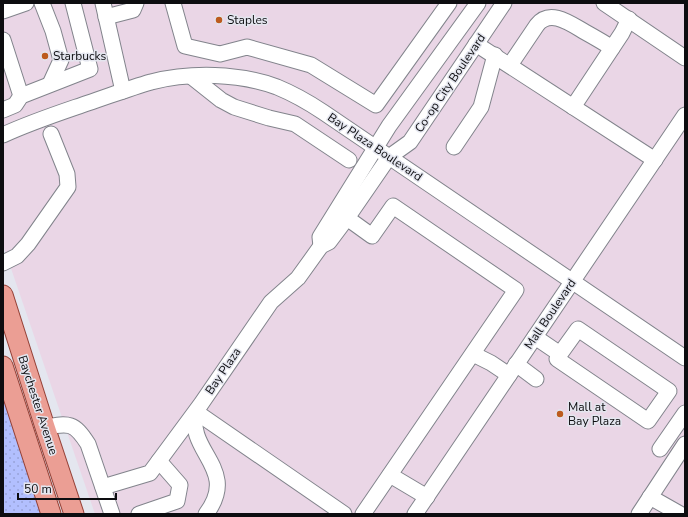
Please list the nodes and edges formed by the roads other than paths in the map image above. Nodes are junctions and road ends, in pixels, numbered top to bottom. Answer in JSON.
{"nodes":[{"id":1,"x":26,"y":3,"type":"edge"},
{"id":2,"x":42,"y":3,"type":"edge"},
{"id":3,"x":73,"y":3,"type":"edge"},
{"id":4,"x":136,"y":3,"type":"edge"},
{"id":5,"x":173,"y":3,"type":"edge"},
{"id":6,"x":478,"y":3,"type":"edge"},
{"id":7,"x":504,"y":3,"type":"edge"},
{"id":8,"x":604,"y":3,"type":"edge"},
{"id":9,"x":448,"y":4,"type":"edge"},
{"id":10,"x":104,"y":10,"type":"edge"},
{"id":11,"x":3,"y":11,"type":"edge"},
{"id":12,"x":469,"y":17,"type":"junction"},
{"id":13,"x":629,"y":19,"type":"junction"},
{"id":14,"x":3,"y":40,"type":"edge"},
{"id":15,"x":476,"y":44,"type":"junction"},
{"id":16,"x":612,"y":48,"type":"junction"},
{"id":17,"x":494,"y":55,"type":"junction"},
{"id":18,"x":685,"y":58,"type":"edge"},
{"id":19,"x":510,"y":65,"type":"junction"},
{"id":20,"x":192,"y":77,"type":"junction"},
{"id":21,"x":50,"y":84,"type":"junction"},
{"id":22,"x":123,"y":91,"type":"junction"},
{"id":23,"x":21,"y":96,"type":"junction"},
{"id":24,"x":573,"y":107,"type":"junction"},
{"id":25,"x":3,"y":110,"type":"edge"},
{"id":26,"x":685,"y":115,"type":"edge"},
{"id":27,"x":25,"y":125,"type":"junction"},
{"id":28,"x":3,"y":128,"type":"edge"},
{"id":29,"x":51,"y":134,"type":"dead end"},
{"id":30,"x":3,"y":136,"type":"edge"},
{"id":31,"x":375,"y":147,"type":"junction"},
{"id":32,"x":454,"y":147,"type":"dead end"},
{"id":33,"x":389,"y":157,"type":"junction"},
{"id":34,"x":349,"y":160,"type":"dead end"},
{"id":35,"x":654,"y":160,"type":"junction"},
{"id":36,"x":347,"y":218,"type":"junction"},
{"id":37,"x":321,"y":246,"type":"junction"},
{"id":38,"x":3,"y":263,"type":"edge"},
{"id":39,"x":572,"y":281,"type":"junction"},
{"id":40,"x":3,"y":295,"type":"edge"},
{"id":41,"x":535,"y":337,"type":"junction"},
{"id":42,"x":473,"y":354,"type":"junction"},
{"id":43,"x":560,"y":354,"type":"junction"},
{"id":44,"x":685,"y":358,"type":"edge"},
{"id":45,"x":3,"y":366,"type":"edge"},
{"id":46,"x":512,"y":370,"type":"junction"},
{"id":47,"x":536,"y":379,"type":"dead end"},
{"id":48,"x":196,"y":412,"type":"junction"},
{"id":49,"x":685,"y":413,"type":"edge"},
{"id":50,"x":45,"y":428,"type":"junction"},
{"id":51,"x":685,"y":444,"type":"edge"},
{"id":52,"x":159,"y":461,"type":"junction"},
{"id":53,"x":662,"y":461,"type":"junction"},
{"id":54,"x":390,"y":475,"type":"junction"},
{"id":55,"x":104,"y":487,"type":"junction"},
{"id":56,"x":426,"y":497,"type":"junction"},
{"id":57,"x":650,"y":497,"type":"junction"},
{"id":58,"x":51,"y":514,"type":"edge"},
{"id":59,"x":74,"y":514,"type":"edge"},
{"id":60,"x":112,"y":514,"type":"edge"},
{"id":61,"x":139,"y":514,"type":"edge"},
{"id":62,"x":206,"y":514,"type":"edge"},
{"id":63,"x":344,"y":514,"type":"edge"},
{"id":64,"x":363,"y":514,"type":"edge"},
{"id":65,"x":415,"y":514,"type":"edge"},
{"id":66,"x":639,"y":514,"type":"edge"},
{"id":67,"x":680,"y":514,"type":"edge"}],
"edges":[{"from":1,"to":11,"type":"street"},
{"from":2,"to":21,"type":"street"},
{"from":3,"to":21,"type":"street"},
{"from":4,"to":10,"type":"street"},
{"from":5,"to":9,"type":"street"},
{"from":6,"to":12,"type":"street","name":"Co-op City Boulevard"},
{"from":7,"to":15,"type":"street","name":"Co-op City Boulevard"},
{"from":8,"to":13,"type":"street"},
{"from":9,"to":12,"type":"street"},
{"from":10,"to":22,"type":"street"},
{"from":12,"to":31,"type":"street","name":"Co-op City Boulevard"},
{"from":13,"to":16,"type":"street"},
{"from":13,"to":18,"type":"street"},
{"from":14,"to":23,"type":"street"},
{"from":15,"to":17,"type":"street"},
{"from":15,"to":33,"type":"street","name":"Co-op City Boulevard"},
{"from":16,"to":19,"type":"street"},
{"from":16,"to":24,"type":"street"},
{"from":17,"to":19,"type":"street"},
{"from":17,"to":32,"type":"street"},
{"from":19,"to":24,"type":"street"},
{"from":20,"to":22,"type":"street","name":"Bay Plaza Boulevard"},
{"from":20,"to":31,"type":"street","name":"Bay Plaza Boulevard"},
{"from":20,"to":34,"type":"street"},
{"from":21,"to":23,"type":"street"},
{"from":22,"to":27,"type":"street","name":"Bay Plaza Boulevard"},
{"from":23,"to":25,"type":"street"},
{"from":24,"to":35,"type":"street"},
{"from":26,"to":35,"type":"street","name":"Mall Boulevard"},
{"from":27,"to":28,"type":"street","name":"Bay Plaza Boulevard"},
{"from":27,"to":30,"type":"street","name":"Bay Plaza Boulevard"},
{"from":29,"to":38,"type":"street"},
{"from":31,"to":33,"type":"street","name":"Bay Plaza Boulevard"},
{"from":31,"to":37,"type":"street","name":"Bay Plaza"},
{"from":33,"to":36,"type":"street","name":"Bay Plaza"},
{"from":33,"to":39,"type":"street","name":"Bay Plaza Boulevard"},
{"from":35,"to":39,"type":"street","name":"Mall Boulevard"},
{"from":36,"to":37,"type":"street","name":"Bay Plaza"},
{"from":36,"to":42,"type":"street"},
{"from":37,"to":48,"type":"street","name":"Bay Plaza"},
{"from":39,"to":41,"type":"street","name":"Mall Boulevard"},
{"from":39,"to":44,"type":"street","name":"Bay Plaza Boulevard"},
{"from":40,"to":50,"type":"main road","name":"Baychester Avenue"},
{"from":41,"to":43,"type":"street"},
{"from":41,"to":46,"type":"street","name":"Mall Boulevard"},
{"from":42,"to":46,"type":"street"},
{"from":42,"to":54,"type":"street"},
{"from":43,"to":43,"type":"street"},
{"from":45,"to":58,"type":"main road","name":"Baychester Avenue"},
{"from":46,"to":47,"type":"street"},
{"from":46,"to":56,"type":"street","name":"Mall Boulevard"},
{"from":48,"to":52,"type":"street","name":"Bay Plaza"},
{"from":48,"to":62,"type":"street"},
{"from":48,"to":63,"type":"street"},
{"from":49,"to":53,"type":"street"},
{"from":50,"to":55,"type":"street"},
{"from":50,"to":59,"type":"main road","name":"Baychester Avenue"},
{"from":51,"to":53,"type":"street"},
{"from":52,"to":55,"type":"street","name":"Bay Plaza"},
{"from":52,"to":61,"type":"street"},
{"from":53,"to":57,"type":"street"},
{"from":54,"to":56,"type":"street"},
{"from":54,"to":64,"type":"street"},
{"from":55,"to":60,"type":"street"},
{"from":56,"to":65,"type":"street","name":"Mall Boulevard"},
{"from":57,"to":66,"type":"street"},
{"from":57,"to":67,"type":"street"}]}
